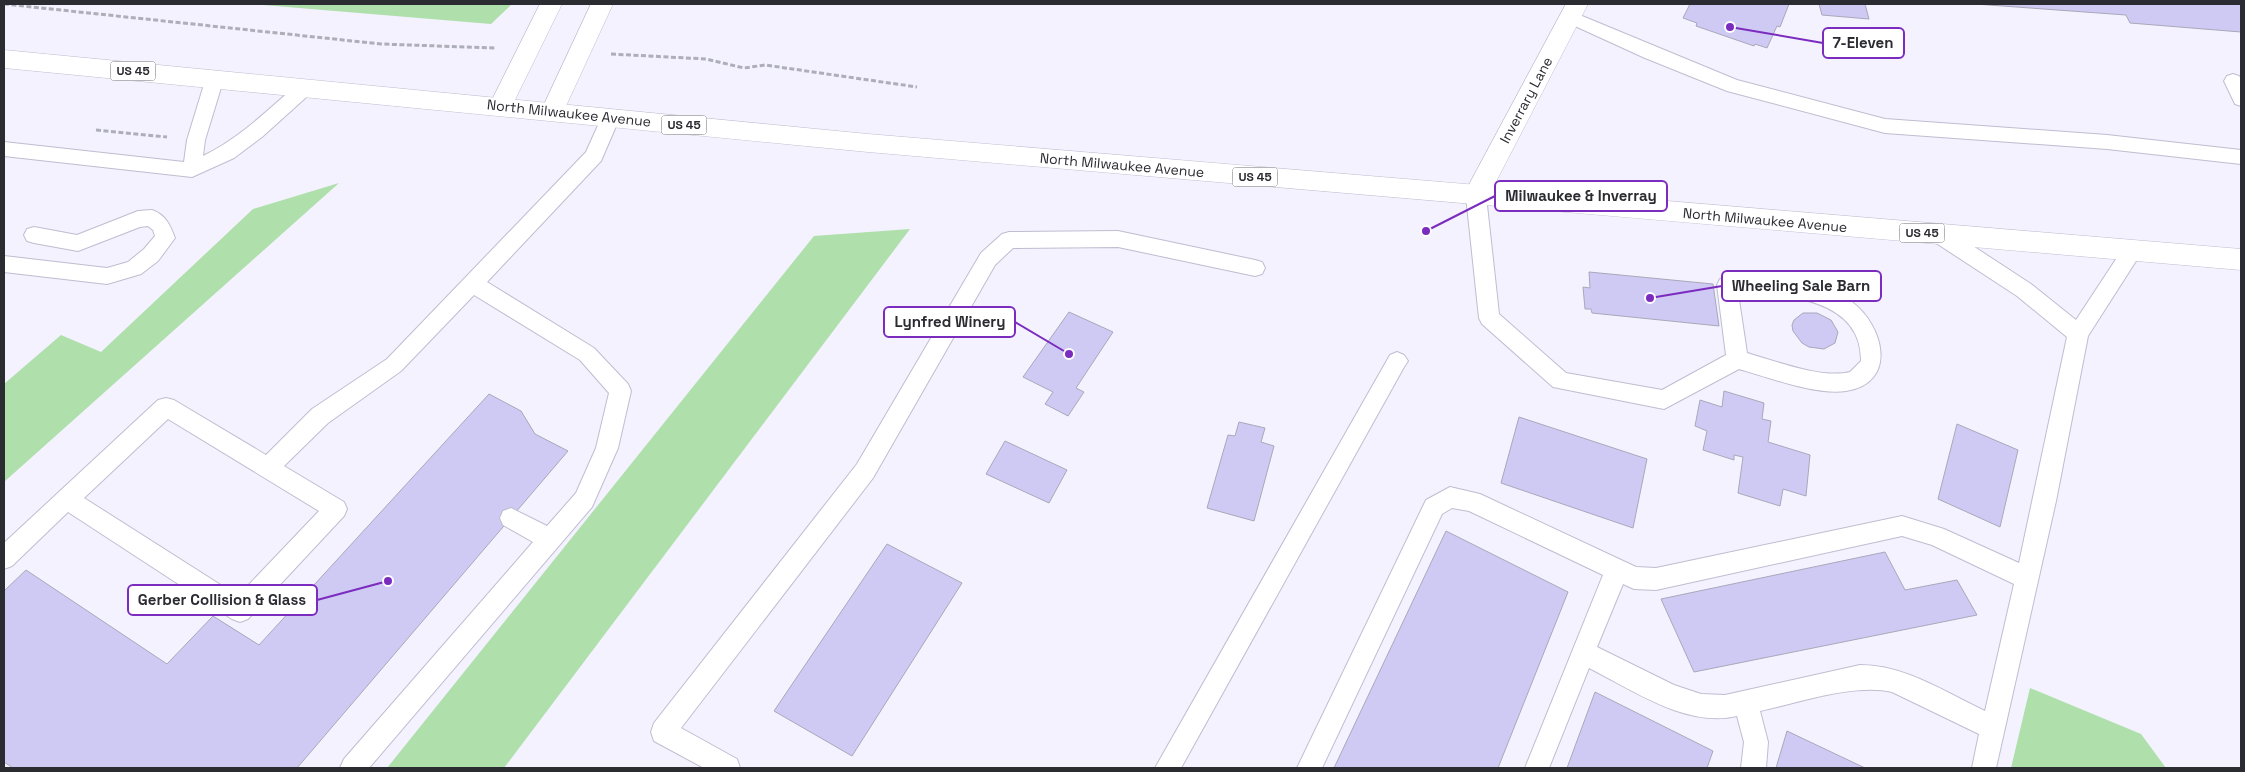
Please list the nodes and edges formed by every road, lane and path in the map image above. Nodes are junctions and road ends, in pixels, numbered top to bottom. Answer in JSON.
{"nodes":[{"id":1,"x":4,"y":4,"type":"edge"},
{"id":2,"x":551,"y":4,"type":"edge"},
{"id":3,"x":602,"y":4,"type":"edge"},
{"id":4,"x":1573,"y":11,"type":"edge"},
{"id":5,"x":528,"y":49,"type":"junction"},
{"id":6,"x":579,"y":52,"type":"junction"},
{"id":7,"x":4,"y":59,"type":"edge"},
{"id":8,"x":215,"y":78,"type":"junction"},
{"id":9,"x":2233,"y":80,"type":"dead end"},
{"id":10,"x":306,"y":87,"type":"junction"},
{"id":11,"x":917,"y":87,"type":"dead end"},
{"id":12,"x":2241,"y":98,"type":"edge"},
{"id":13,"x":501,"y":106,"type":"junction"},
{"id":14,"x":554,"y":111,"type":"junction"},
{"id":15,"x":612,"y":117,"type":"junction"},
{"id":16,"x":4,"y":149,"type":"edge"},
{"id":17,"x":2241,"y":157,"type":"edge"},
{"id":18,"x":192,"y":170,"type":"junction"},
{"id":19,"x":1476,"y":196,"type":"junction"},
{"id":20,"x":1940,"y":234,"type":"junction"},
{"id":21,"x":34,"y":235,"type":"dead end"},
{"id":22,"x":2133,"y":250,"type":"junction"},
{"id":23,"x":2241,"y":260,"type":"edge"},
{"id":24,"x":4,"y":264,"type":"edge"},
{"id":25,"x":1255,"y":268,"type":"dead end"},
{"id":26,"x":472,"y":283,"type":"junction"},
{"id":27,"x":2078,"y":334,"type":"junction"},
{"id":28,"x":1738,"y":359,"type":"junction"},
{"id":29,"x":1397,"y":360,"type":"dead end"},
{"id":30,"x":268,"y":468,"type":"junction"},
{"id":31,"x":67,"y":499,"type":"junction"},
{"id":32,"x":512,"y":518,"type":"dead end"},
{"id":33,"x":549,"y":539,"type":"junction"},
{"id":34,"x":4,"y":558,"type":"edge"},
{"id":35,"x":1617,"y":569,"type":"junction"},
{"id":36,"x":2028,"y":579,"type":"junction"},
{"id":37,"x":1584,"y":653,"type":"junction"},
{"id":38,"x":1744,"y":702,"type":"junction"},
{"id":39,"x":1994,"y":728,"type":"junction"},
{"id":40,"x":353,"y":768,"type":"edge"},
{"id":41,"x":728,"y":768,"type":"edge"},
{"id":42,"x":1167,"y":768,"type":"edge"},
{"id":43,"x":1309,"y":768,"type":"edge"},
{"id":44,"x":1538,"y":768,"type":"edge"},
{"id":45,"x":1753,"y":768,"type":"edge"},
{"id":46,"x":1984,"y":768,"type":"edge"}],
"edges":[{"from":1,"to":5,"type":"path"},
{"from":2,"to":5,"type":"main road"},
{"from":3,"to":6,"type":"main road"},
{"from":4,"to":17,"type":"lane"},
{"from":4,"to":19,"type":"main road","name":"Inverrary Lane"},
{"from":5,"to":13,"type":"main road"},
{"from":6,"to":11,"type":"path"},
{"from":6,"to":14,"type":"main road"},
{"from":7,"to":8,"type":"main road","name":"North Milwaukee Avenue","number":"US 45"},
{"from":8,"to":10,"type":"main road","name":"North Milwaukee Avenue","number":"US 45"},
{"from":8,"to":18,"type":"lane"},
{"from":9,"to":12,"type":"lane"},
{"from":10,"to":13,"type":"main road","name":"North Milwaukee Avenue","number":"US 45"},
{"from":10,"to":18,"type":"lane"},
{"from":13,"to":14,"type":"main road","name":"North Milwaukee Avenue","number":"US 45"},
{"from":14,"to":15,"type":"main road","name":"North Milwaukee Avenue","number":"US 45"},
{"from":15,"to":19,"type":"main road","name":"North Milwaukee Avenue","number":"US 45"},
{"from":15,"to":26,"type":"lane"},
{"from":16,"to":18,"type":"lane"},
{"from":19,"to":20,"type":"main road","name":"North Milwaukee Avenue","number":"US 45"},
{"from":19,"to":28,"type":"lane"},
{"from":20,"to":22,"type":"main road","name":"North Milwaukee Avenue","number":"US 45"},
{"from":20,"to":27,"type":"lane"},
{"from":21,"to":24,"type":"lane"},
{"from":22,"to":23,"type":"main road","name":"North Milwaukee Avenue","number":"US 45"},
{"from":22,"to":27,"type":"lane"},
{"from":25,"to":41,"type":"lane"},
{"from":26,"to":30,"type":"lane"},
{"from":26,"to":33,"type":"lane"},
{"from":27,"to":36,"type":"lane"},
{"from":28,"to":28,"type":"lane"},
{"from":29,"to":42,"type":"lane"},
{"from":30,"to":31,"type":"lane"},
{"from":30,"to":31,"type":"lane"},
{"from":31,"to":34,"type":"lane"},
{"from":32,"to":33,"type":"lane"},
{"from":33,"to":40,"type":"lane"},
{"from":35,"to":36,"type":"lane"},
{"from":35,"to":37,"type":"lane"},
{"from":35,"to":43,"type":"lane"},
{"from":36,"to":39,"type":"lane"},
{"from":37,"to":38,"type":"lane"},
{"from":37,"to":44,"type":"lane"},
{"from":38,"to":39,"type":"lane"},
{"from":38,"to":45,"type":"lane"},
{"from":39,"to":46,"type":"lane"}]}
